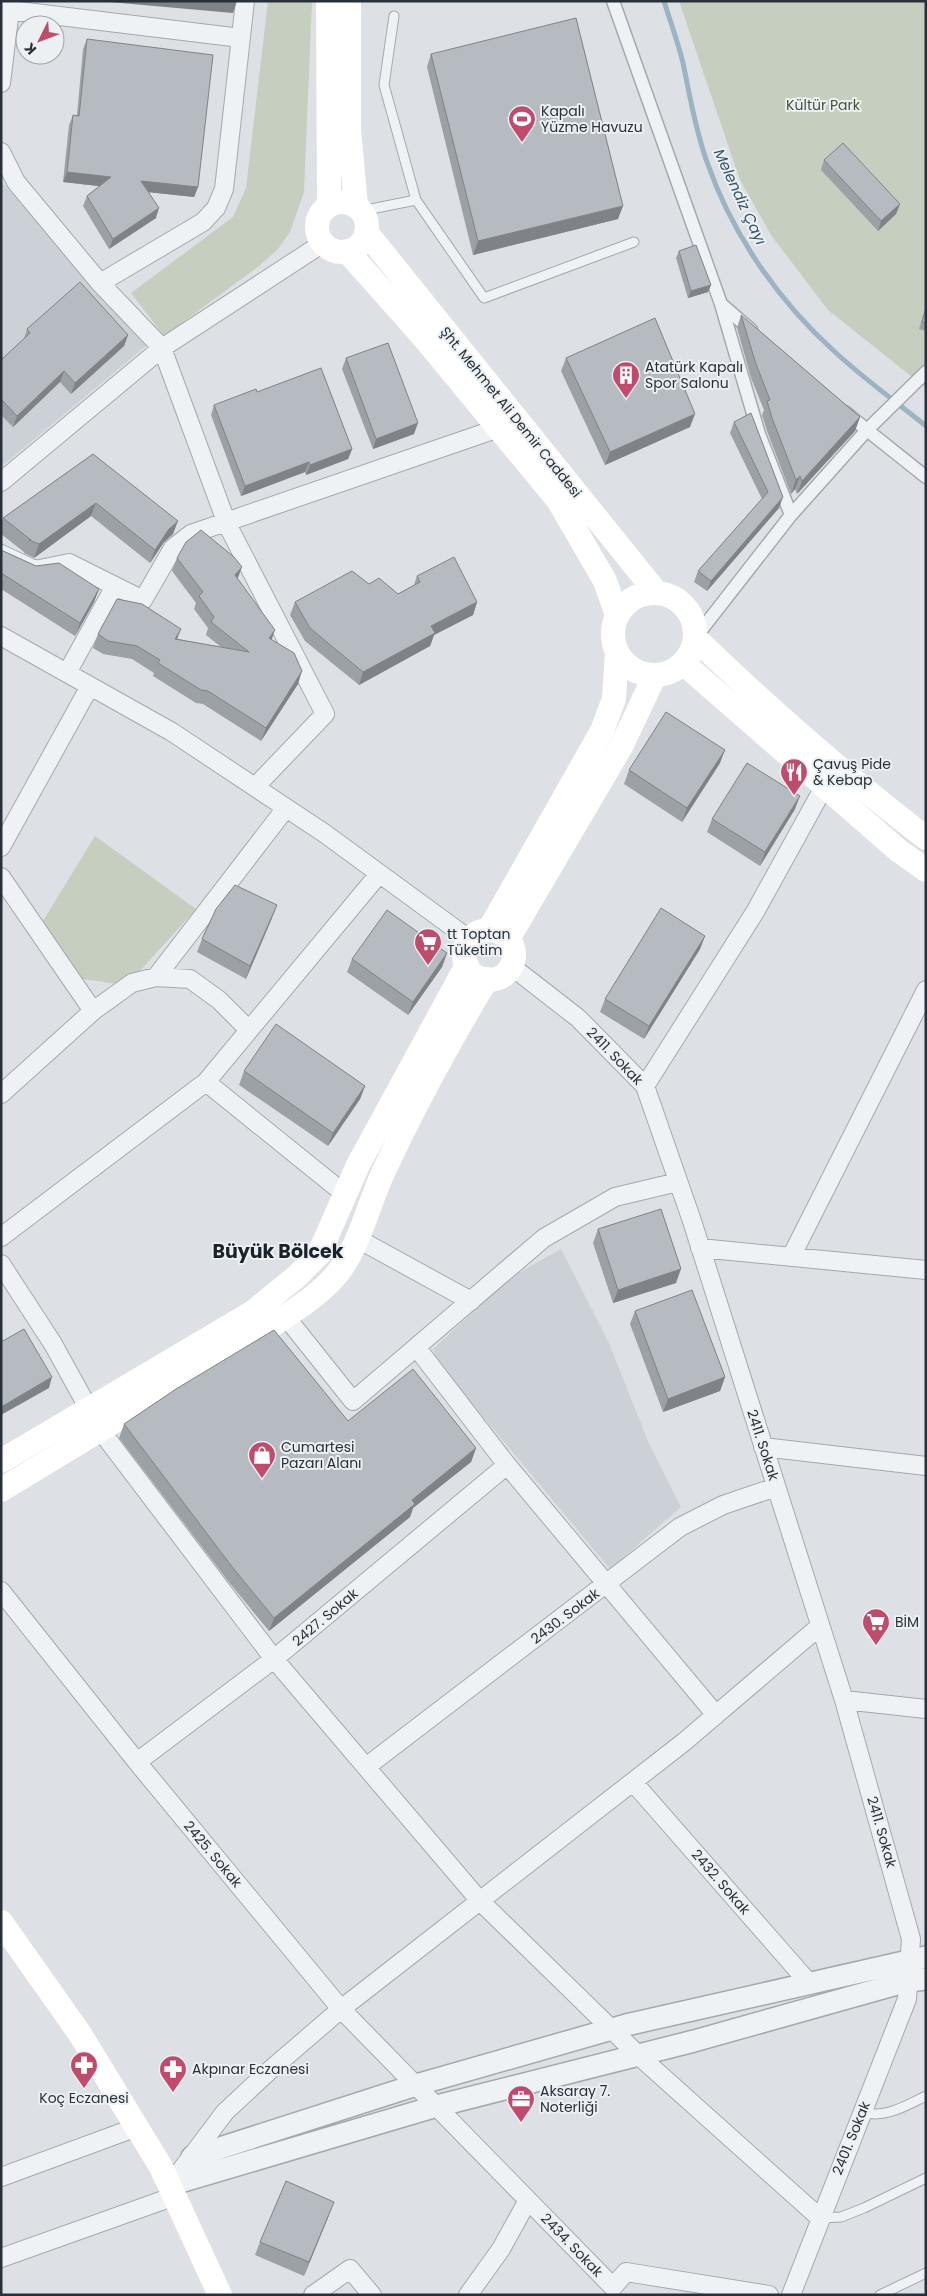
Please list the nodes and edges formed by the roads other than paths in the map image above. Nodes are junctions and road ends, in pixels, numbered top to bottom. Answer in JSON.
{"nodes":[{"id":1,"x":245,"y":1,"type":"edge"},
{"id":2,"x":328,"y":1,"type":"edge"},
{"id":3,"x":350,"y":1,"type":"edge"},
{"id":4,"x":613,"y":1,"type":"edge"},
{"id":5,"x":11,"y":6,"type":"edge"},
{"id":6,"x":394,"y":16,"type":"dead end"},
{"id":7,"x":4,"y":35,"type":"edge"},
{"id":8,"x":241,"y":38,"type":"junction"},
{"id":9,"x":1,"y":84,"type":"edge"},
{"id":10,"x":1,"y":152,"type":"edge"},
{"id":11,"x":416,"y":200,"type":"junction"},
{"id":12,"x":329,"y":205,"type":"junction"},
{"id":13,"x":361,"y":216,"type":"junction"},
{"id":14,"x":324,"y":242,"type":"junction"},
{"id":15,"x":634,"y":242,"type":"dead end"},
{"id":16,"x":347,"y":251,"type":"junction"},
{"id":17,"x":100,"y":283,"type":"junction"},
{"id":18,"x":720,"y":304,"type":"junction"},
{"id":19,"x":757,"y":336,"type":"edge"},
{"id":20,"x":162,"y":348,"type":"junction"},
{"id":21,"x":926,"y":372,"type":"edge"},
{"id":22,"x":837,"y":405,"type":"edge"},
{"id":23,"x":499,"y":428,"type":"junction"},
{"id":24,"x":867,"y":430,"type":"junction"},
{"id":25,"x":926,"y":477,"type":"edge"},
{"id":26,"x":1,"y":482,"type":"edge"},
{"id":27,"x":791,"y":515,"type":"junction"},
{"id":28,"x":227,"y":524,"type":"junction"},
{"id":29,"x":1,"y":554,"type":"edge"},
{"id":30,"x":115,"y":586,"type":"junction"},
{"id":31,"x":656,"y":592,"type":"junction"},
{"id":32,"x":618,"y":615,"type":"junction"},
{"id":33,"x":1,"y":636,"type":"edge"},
{"id":34,"x":695,"y":638,"type":"junction"},
{"id":35,"x":617,"y":652,"type":"junction"},
{"id":36,"x":683,"y":663,"type":"junction"},
{"id":37,"x":67,"y":673,"type":"junction"},
{"id":38,"x":655,"y":674,"type":"junction"},
{"id":39,"x":90,"y":686,"type":"junction"},
{"id":40,"x":255,"y":787,"type":"junction"},
{"id":41,"x":824,"y":787,"type":"junction"},
{"id":42,"x":286,"y":808,"type":"junction"},
{"id":43,"x":926,"y":838,"type":"edge"},
{"id":44,"x":1,"y":847,"type":"edge"},
{"id":45,"x":926,"y":870,"type":"edge"},
{"id":46,"x":379,"y":874,"type":"junction"},
{"id":47,"x":1,"y":877,"type":"edge"},
{"id":48,"x":489,"y":936,"type":"junction"},
{"id":49,"x":467,"y":965,"type":"junction"},
{"id":50,"x":511,"y":966,"type":"junction"},
{"id":51,"x":156,"y":978,"type":"junction"},
{"id":52,"x":487,"y":979,"type":"junction"},
{"id":53,"x":926,"y":990,"type":"edge"},
{"id":54,"x":93,"y":1011,"type":"junction"},
{"id":55,"x":249,"y":1030,"type":"junction"},
{"id":56,"x":206,"y":1082,"type":"junction"},
{"id":57,"x":645,"y":1086,"type":"junction"},
{"id":58,"x":1,"y":1094,"type":"edge"},
{"id":59,"x":678,"y":1182,"type":"junction"},
{"id":60,"x":346,"y":1195,"type":"junction"},
{"id":61,"x":1,"y":1238,"type":"edge"},
{"id":62,"x":358,"y":1239,"type":"junction"},
{"id":63,"x":700,"y":1248,"type":"junction"},
{"id":64,"x":791,"y":1257,"type":"junction"},
{"id":65,"x":1,"y":1264,"type":"edge"},
{"id":66,"x":926,"y":1270,"type":"edge"},
{"id":67,"x":471,"y":1301,"type":"junction"},
{"id":68,"x":286,"y":1317,"type":"junction"},
{"id":69,"x":417,"y":1348,"type":"junction"},
{"id":70,"x":90,"y":1409,"type":"junction"},
{"id":71,"x":101,"y":1431,"type":"junction"},
{"id":72,"x":763,"y":1447,"type":"junction"},
{"id":73,"x":1,"y":1460,"type":"edge"},
{"id":74,"x":507,"y":1464,"type":"junction"},
{"id":75,"x":926,"y":1466,"type":"edge"},
{"id":76,"x":776,"y":1487,"type":"junction"},
{"id":77,"x":1,"y":1490,"type":"edge"},
{"id":78,"x":607,"y":1584,"type":"junction"},
{"id":79,"x":1,"y":1591,"type":"edge"},
{"id":80,"x":820,"y":1626,"type":"junction"},
{"id":81,"x":274,"y":1659,"type":"junction"},
{"id":82,"x":844,"y":1700,"type":"junction"},
{"id":83,"x":926,"y":1709,"type":"edge"},
{"id":84,"x":716,"y":1715,"type":"junction"},
{"id":85,"x":137,"y":1762,"type":"junction"},
{"id":86,"x":366,"y":1767,"type":"junction"},
{"id":87,"x":633,"y":1782,"type":"junction"},
{"id":88,"x":480,"y":1901,"type":"junction"},
{"id":89,"x":1,"y":1922,"type":"edge"},
{"id":90,"x":918,"y":1958,"type":"edge"},
{"id":91,"x":917,"y":1980,"type":"edge"},
{"id":92,"x":809,"y":1983,"type":"junction"},
{"id":93,"x":341,"y":2009,"type":"junction"},
{"id":94,"x":612,"y":2029,"type":"junction"},
{"id":95,"x":638,"y":2055,"type":"junction"},
{"id":96,"x":416,"y":2085,"type":"junction"},
{"id":97,"x":926,"y":2096,"type":"edge"},
{"id":98,"x":437,"y":2106,"type":"junction"},
{"id":99,"x":862,"y":2112,"type":"junction"},
{"id":100,"x":137,"y":2127,"type":"junction"},
{"id":101,"x":192,"y":2157,"type":"junction"},
{"id":102,"x":1,"y":2177,"type":"edge"},
{"id":103,"x":926,"y":2178,"type":"edge"},
{"id":104,"x":169,"y":2183,"type":"junction"},
{"id":105,"x":528,"y":2200,"type":"junction"},
{"id":106,"x":820,"y":2218,"type":"junction"},
{"id":107,"x":1,"y":2258,"type":"edge"},
{"id":108,"x":926,"y":2273,"type":"edge"},
{"id":109,"x":610,"y":2291,"type":"edge"},
{"id":110,"x":220,"y":2295,"type":"edge"},
{"id":111,"x":313,"y":2295,"type":"edge"},
{"id":112,"x":372,"y":2295,"type":"edge"},
{"id":113,"x":468,"y":2295,"type":"edge"},
{"id":114,"x":769,"y":2295,"type":"edge"},
{"id":115,"x":791,"y":2295,"type":"edge"},
{"id":116,"x":880,"y":2295,"type":"edge"}],
"edges":[{"from":1,"to":8,"type":"street"},
{"from":2,"to":12,"type":"main road"},
{"from":3,"to":13,"type":"main road"},
{"from":4,"to":18,"type":"street"},
{"from":5,"to":7,"type":"street"},
{"from":5,"to":8,"type":"street"},
{"from":6,"to":11,"type":"lane"},
{"from":7,"to":9,"type":"street"},
{"from":8,"to":17,"type":"street"},
{"from":10,"to":17,"type":"street"},
{"from":11,"to":13,"type":"lane"},
{"from":11,"to":15,"type":"lane"},
{"from":12,"to":13,"type":"main road"},
{"from":12,"to":14,"type":"main road"},
{"from":13,"to":16,"type":"main road"},
{"from":13,"to":31,"type":"main road","name":"Şht. Mehmet Ali Demir Caddesi"},
{"from":14,"to":16,"type":"main road"},
{"from":14,"to":20,"type":"street"},
{"from":16,"to":23,"type":"main road","name":"Şht. Mehmet Ali Demir Caddesi"},
{"from":17,"to":20,"type":"street"},
{"from":18,"to":19,"type":"street"},
{"from":18,"to":27,"type":"street"},
{"from":20,"to":26,"type":"street"},
{"from":20,"to":28,"type":"street"},
{"from":21,"to":24,"type":"street"},
{"from":22,"to":24,"type":"street"},
{"from":23,"to":28,"type":"street"},
{"from":23,"to":32,"type":"main road","name":"Şht. Mehmet Ali Demir Caddesi"},
{"from":24,"to":25,"type":"street"},
{"from":24,"to":27,"type":"street"},
{"from":27,"to":34,"type":"street"},
{"from":28,"to":30,"type":"street"},
{"from":28,"to":40,"type":"street"},
{"from":29,"to":30,"type":"street"},
{"from":30,"to":37,"type":"street"},
{"from":31,"to":32,"type":"main road"},
{"from":31,"to":34,"type":"main road"},
{"from":32,"to":35,"type":"main road"},
{"from":33,"to":37,"type":"street"},
{"from":34,"to":36,"type":"main road"},
{"from":34,"to":43,"type":"main road"},
{"from":35,"to":38,"type":"main road"},
{"from":35,"to":48,"type":"main road"},
{"from":36,"to":38,"type":"main road"},
{"from":36,"to":41,"type":"main road"},
{"from":37,"to":39,"type":"street"},
{"from":38,"to":48,"type":"main road"},
{"from":39,"to":40,"type":"street"},
{"from":39,"to":44,"type":"street"},
{"from":40,"to":42,"type":"street"},
{"from":41,"to":45,"type":"main road"},
{"from":41,"to":57,"type":"street"},
{"from":42,"to":46,"type":"street"},
{"from":42,"to":51,"type":"street"},
{"from":46,"to":48,"type":"street"},
{"from":46,"to":55,"type":"street"},
{"from":47,"to":54,"type":"street"},
{"from":48,"to":49,"type":"main road"},
{"from":48,"to":50,"type":"main road"},
{"from":49,"to":52,"type":"main road"},
{"from":49,"to":60,"type":"main road"},
{"from":50,"to":52,"type":"main road"},
{"from":50,"to":57,"type":"street","name":"2411. Sokak"},
{"from":51,"to":54,"type":"street"},
{"from":51,"to":55,"type":"street"},
{"from":52,"to":62,"type":"main road"},
{"from":53,"to":64,"type":"street"},
{"from":54,"to":58,"type":"street"},
{"from":55,"to":56,"type":"street"},
{"from":56,"to":60,"type":"street"},
{"from":56,"to":61,"type":"street"},
{"from":57,"to":59,"type":"street","name":"2411. Sokak"},
{"from":59,"to":63,"type":"street","name":"2411. Sokak"},
{"from":59,"to":67,"type":"street"},
{"from":60,"to":70,"type":"main road"},
{"from":62,"to":67,"type":"street"},
{"from":62,"to":68,"type":"main road"},
{"from":63,"to":64,"type":"street"},
{"from":63,"to":72,"type":"street","name":"2411. Sokak"},
{"from":64,"to":66,"type":"street"},
{"from":65,"to":70,"type":"street"},
{"from":67,"to":69,"type":"street"},
{"from":68,"to":69,"type":"street"},
{"from":68,"to":71,"type":"main road"},
{"from":69,"to":74,"type":"street"},
{"from":70,"to":71,"type":"street"},
{"from":70,"to":73,"type":"main road"},
{"from":71,"to":77,"type":"main road"},
{"from":71,"to":81,"type":"street"},
{"from":72,"to":75,"type":"street"},
{"from":72,"to":76,"type":"street","name":"2411. Sokak"},
{"from":74,"to":78,"type":"street"},
{"from":74,"to":81,"type":"street","name":"2427. Sokak"},
{"from":76,"to":78,"type":"street","name":"2430. Sokak"},
{"from":76,"to":80,"type":"street","name":"2411. Sokak"},
{"from":78,"to":84,"type":"street"},
{"from":78,"to":86,"type":"street","name":"2430. Sokak"},
{"from":79,"to":85,"type":"street","name":"2425. Sokak"},
{"from":80,"to":82,"type":"street","name":"2411. Sokak"},
{"from":80,"to":84,"type":"street"},
{"from":81,"to":85,"type":"street","name":"2427. Sokak"},
{"from":81,"to":86,"type":"street"},
{"from":82,"to":83,"type":"street"},
{"from":82,"to":90,"type":"street","name":"2411. Sokak"},
{"from":84,"to":87,"type":"street"},
{"from":85,"to":93,"type":"street","name":"2425. Sokak"},
{"from":86,"to":88,"type":"street"},
{"from":87,"to":88,"type":"street"},
{"from":87,"to":92,"type":"street","name":"2432. Sokak"},
{"from":88,"to":93,"type":"street"},
{"from":88,"to":94,"type":"street"},
{"from":89,"to":100,"type":"main road"},
{"from":90,"to":91,"type":"street","name":"2411. Sokak"},
{"from":90,"to":92,"type":"street"},
{"from":91,"to":95,"type":"street"},
{"from":91,"to":99,"type":"street","name":"2401. Sokak"},
{"from":92,"to":94,"type":"street"},
{"from":93,"to":96,"type":"street","name":"2425. Sokak"},
{"from":93,"to":101,"type":"street"},
{"from":94,"to":95,"type":"street"},
{"from":94,"to":96,"type":"street"},
{"from":95,"to":98,"type":"street"},
{"from":95,"to":106,"type":"street"},
{"from":96,"to":98,"type":"street","name":"2425. Sokak"},
{"from":96,"to":101,"type":"street"},
{"from":97,"to":99,"type":"lane"},
{"from":98,"to":104,"type":"street"},
{"from":98,"to":105,"type":"street","name":"2434. Sokak"},
{"from":99,"to":106,"type":"street","name":"2401. Sokak"},
{"from":100,"to":102,"type":"street"},
{"from":100,"to":104,"type":"main road"},
{"from":101,"to":104,"type":"street"},
{"from":103,"to":106,"type":"lane"},
{"from":104,"to":107,"type":"street"},
{"from":104,"to":110,"type":"main road"},
{"from":105,"to":109,"type":"street","name":"2434. Sokak"},
{"from":105,"to":113,"type":"street"},
{"from":106,"to":115,"type":"street","name":"2401. Sokak"},
{"from":108,"to":116,"type":"lane"},
{"from":109,"to":114,"type":"street","name":"2434. Sokak"},
{"from":111,"to":112,"type":"street"}]}
